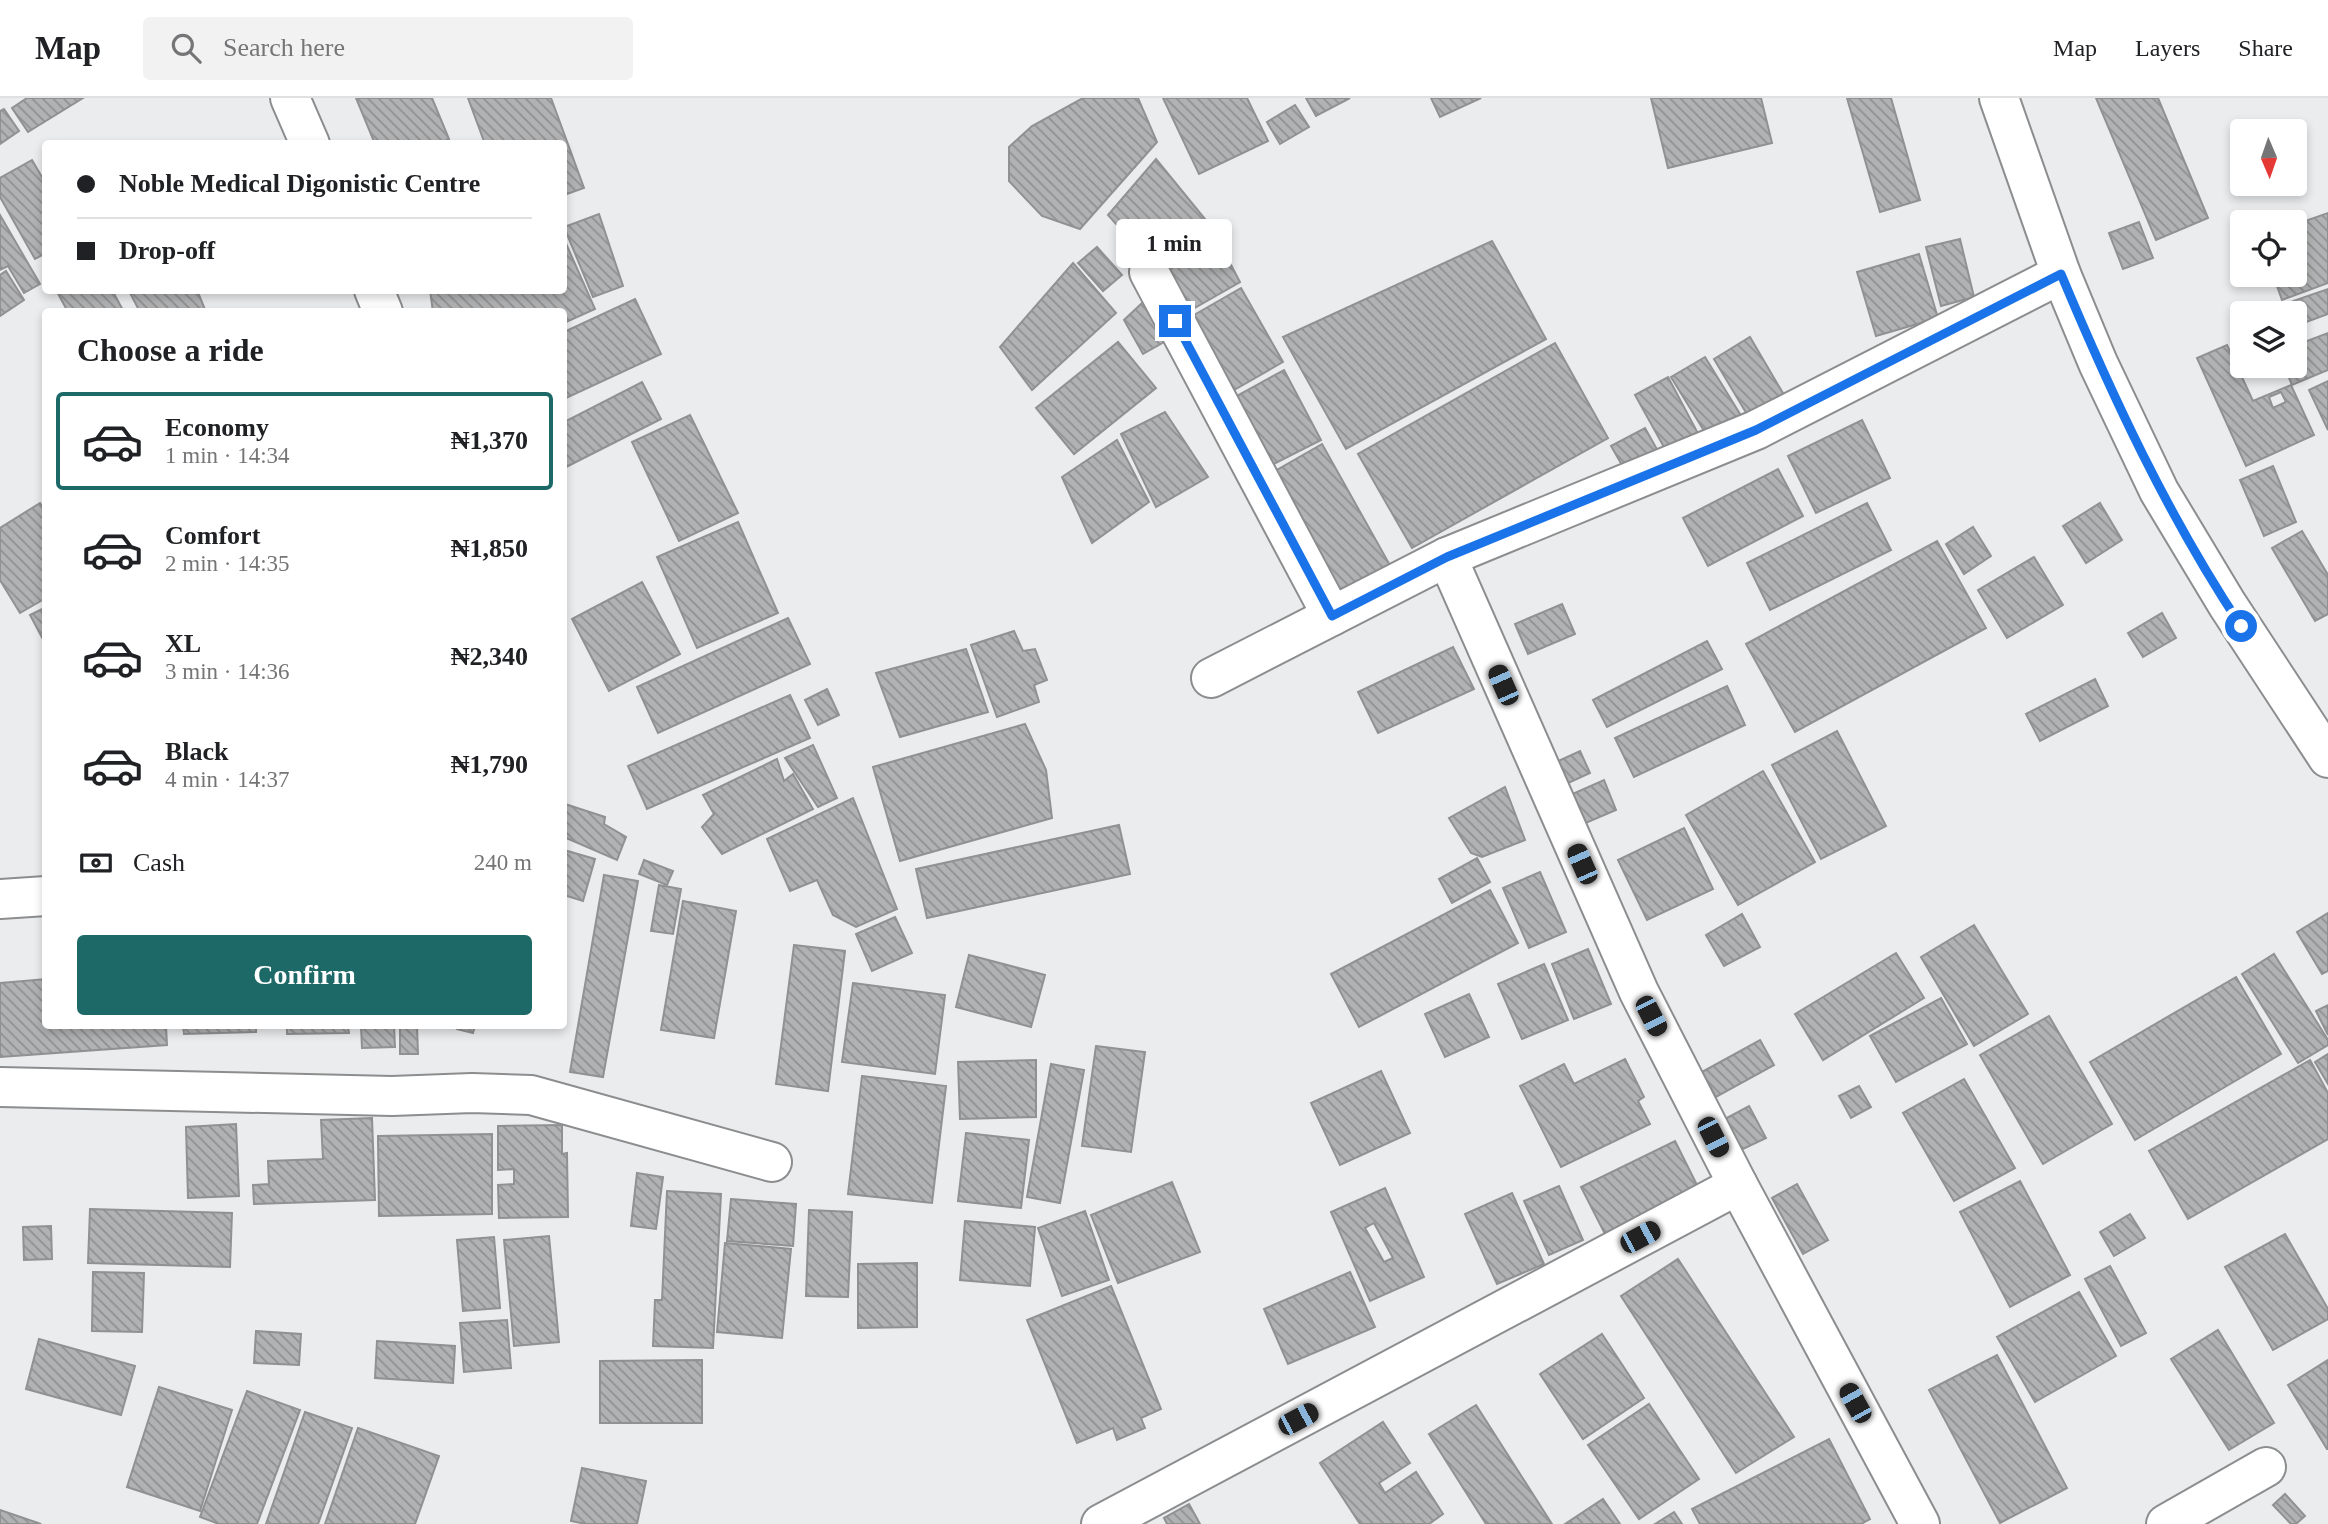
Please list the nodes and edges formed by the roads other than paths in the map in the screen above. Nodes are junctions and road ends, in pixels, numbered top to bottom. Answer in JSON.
{"nodes":[{"id":1,"x":290,"y":98,"type":"edge"},
{"id":2,"x":1999,"y":98,"type":"edge"},
{"id":3,"x":308,"y":140,"type":"edge"},
{"id":4,"x":1149,"y":272,"type":"dead end"},
{"id":5,"x":2061,"y":274,"type":"junction"},
{"id":6,"x":1447,"y":557,"type":"junction"},
{"id":7,"x":1332,"y":616,"type":"junction"},
{"id":8,"x":1211,"y":678,"type":"dead end"},
{"id":9,"x":2328,"y":758,"type":"edge"},
{"id":10,"x":42,"y":896,"type":"edge"},
{"id":11,"x":0,"y":899,"type":"edge"},
{"id":12,"x":0,"y":1087,"type":"edge"},
{"id":13,"x":772,"y":1162,"type":"dead end"},
{"id":14,"x":1738,"y":1185,"type":"junction"},
{"id":15,"x":2266,"y":1467,"type":"dead end"},
{"id":16,"x":1101,"y":1524,"type":"edge"},
{"id":17,"x":1920,"y":1524,"type":"edge"},
{"id":18,"x":2166,"y":1524,"type":"edge"}],
"edges":[{"from":1,"to":3,"type":"street"},
{"from":2,"to":5,"type":"street"},
{"from":4,"to":7,"type":"street"},
{"from":5,"to":6,"type":"street"},
{"from":5,"to":9,"type":"street"},
{"from":6,"to":7,"type":"street"},
{"from":6,"to":14,"type":"street"},
{"from":7,"to":8,"type":"street"},
{"from":10,"to":11,"type":"street"},
{"from":12,"to":13,"type":"street"},
{"from":14,"to":16,"type":"street"},
{"from":14,"to":17,"type":"street"},
{"from":15,"to":18,"type":"street"}]}
